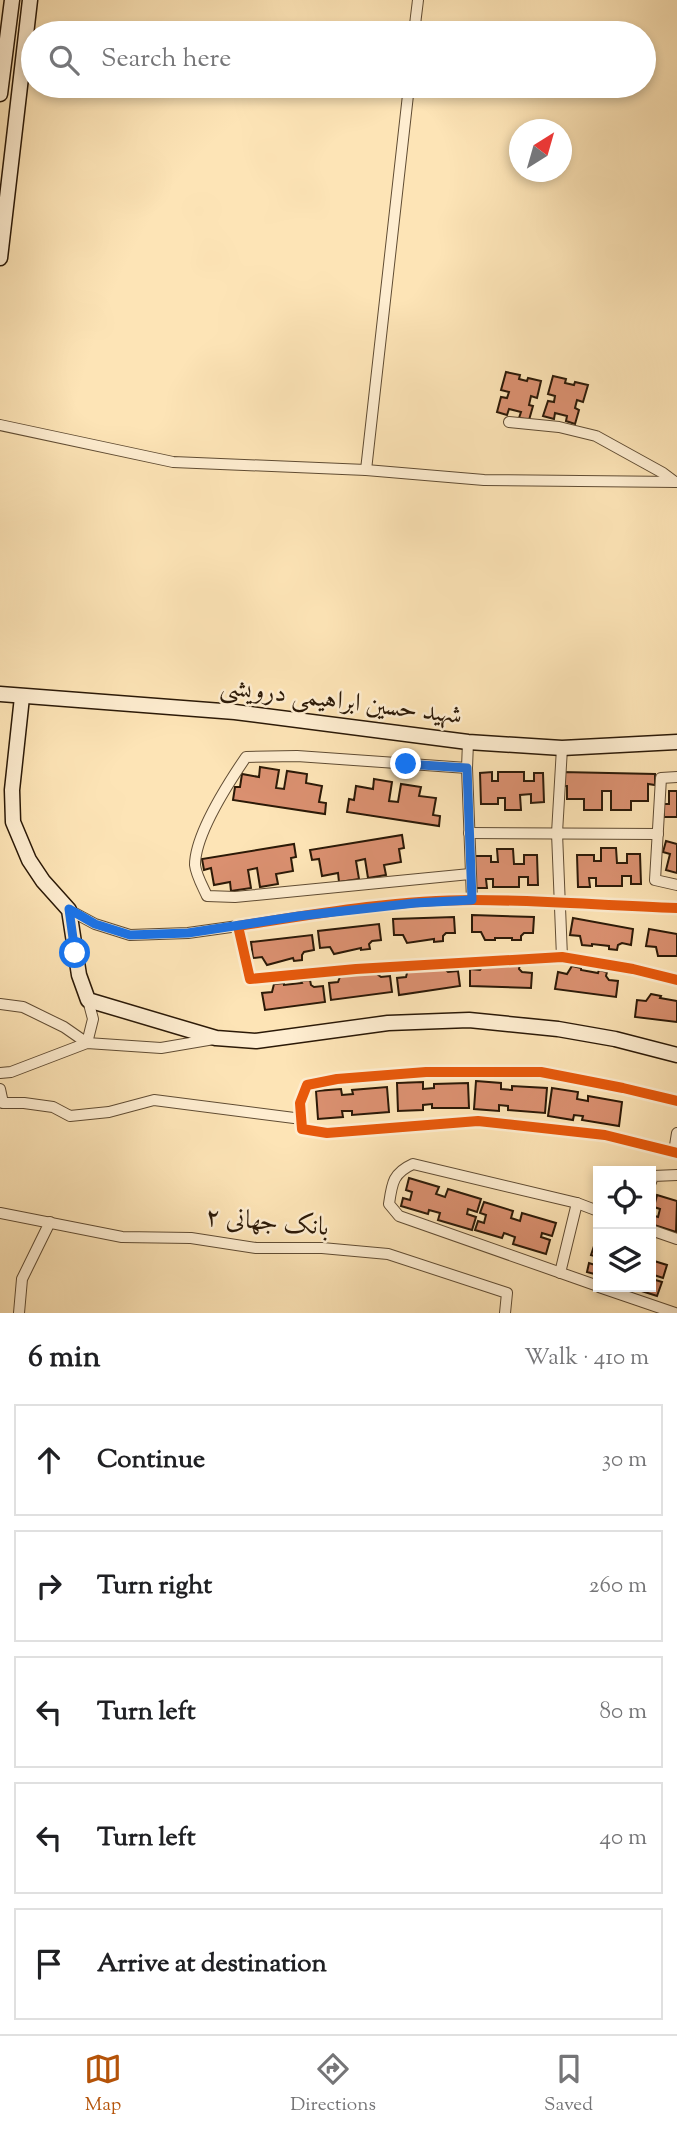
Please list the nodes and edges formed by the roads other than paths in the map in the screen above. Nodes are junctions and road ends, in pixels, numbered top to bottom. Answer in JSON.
{"nodes":[{"id":1,"x":12,"y":0,"type":"edge"},
{"id":2,"x":30,"y":0,"type":"edge"},
{"id":3,"x":418,"y":0,"type":"edge"},
{"id":4,"x":28,"y":21,"type":"edge"},
{"id":5,"x":415,"y":21,"type":"edge"},
{"id":6,"x":21,"y":77,"type":"edge"},
{"id":7,"x":0,"y":94,"type":"edge"},
{"id":8,"x":407,"y":98,"type":"edge"},
{"id":9,"x":0,"y":258,"type":"edge"},
{"id":10,"x":509,"y":422,"type":"dead end"},
{"id":11,"x":0,"y":425,"type":"edge"},
{"id":12,"x":366,"y":470,"type":"junction"},
{"id":13,"x":676,"y":482,"type":"edge"},
{"id":14,"x":0,"y":694,"type":"edge"},
{"id":15,"x":22,"y":697,"type":"junction"},
{"id":16,"x":468,"y":742,"type":"junction"},
{"id":17,"x":677,"y":742,"type":"edge"},
{"id":18,"x":562,"y":748,"type":"junction"},
{"id":19,"x":467,"y":768,"type":"junction"},
{"id":20,"x":677,"y":777,"type":"edge"},
{"id":21,"x":7,"y":823,"type":"edge"},
{"id":22,"x":469,"y":833,"type":"junction"},
{"id":23,"x":557,"y":833,"type":"junction"},
{"id":24,"x":657,"y":834,"type":"junction"},
{"id":25,"x":470,"y":874,"type":"junction"},
{"id":26,"x":677,"y":885,"type":"edge"},
{"id":27,"x":472,"y":900,"type":"junction"},
{"id":28,"x":559,"y":904,"type":"junction"},
{"id":29,"x":677,"y":908,"type":"edge"},
{"id":30,"x":69,"y":909,"type":"junction"},
{"id":31,"x":238,"y":926,"type":"junction"},
{"id":32,"x":562,"y":957,"type":"junction"},
{"id":33,"x":677,"y":980,"type":"edge"},
{"id":34,"x":88,"y":1000,"type":"junction"},
{"id":35,"x":0,"y":1004,"type":"edge"},
{"id":36,"x":216,"y":1038,"type":"junction"},
{"id":37,"x":87,"y":1043,"type":"junction"},
{"id":38,"x":677,"y":1055,"type":"edge"},
{"id":39,"x":0,"y":1073,"type":"edge"},
{"id":40,"x":0,"y":1089,"type":"edge"},
{"id":41,"x":677,"y":1101,"type":"edge"},
{"id":42,"x":302,"y":1119,"type":"junction"},
{"id":43,"x":677,"y":1133,"type":"edge"},
{"id":44,"x":676,"y":1152,"type":"edge"},
{"id":45,"x":656,"y":1175,"type":"edge"},
{"id":46,"x":677,"y":1175,"type":"edge"},
{"id":47,"x":577,"y":1203,"type":"junction"},
{"id":48,"x":593,"y":1209,"type":"edge"},
{"id":49,"x":0,"y":1213,"type":"edge"},
{"id":50,"x":50,"y":1222,"type":"junction"},
{"id":51,"x":656,"y":1232,"type":"edge"},
{"id":52,"x":677,"y":1240,"type":"edge"},
{"id":53,"x":560,"y":1273,"type":"junction"},
{"id":54,"x":593,"y":1285,"type":"edge"},
{"id":55,"x":614,"y":1292,"type":"edge"},
{"id":56,"x":19,"y":1313,"type":"edge"},
{"id":57,"x":505,"y":1313,"type":"edge"},
{"id":58,"x":675,"y":1313,"type":"edge"}],
"edges":[{"from":1,"to":7,"type":"street"},
{"from":2,"to":4,"type":"street"},
{"from":3,"to":5,"type":"street"},
{"from":6,"to":9,"type":"street"},
{"from":8,"to":12,"type":"street"},
{"from":10,"to":13,"type":"street"},
{"from":11,"to":12,"type":"street"},
{"from":12,"to":13,"type":"street"},
{"from":14,"to":15,"type":"street","name":"شهید حسین ابراهیمی درویشی"},
{"from":15,"to":16,"type":"street","name":"شهید حسین ابراهیمی درویشی"},
{"from":15,"to":21,"type":"street"},
{"from":16,"to":18,"type":"street","name":"شهید حسین ابراهیمی درویشی"},
{"from":16,"to":19,"type":"street"},
{"from":17,"to":18,"type":"street","name":"شهید حسین ابراهیمی درویشی"},
{"from":18,"to":23,"type":"street"},
{"from":19,"to":22,"type":"street"},
{"from":19,"to":25,"type":"street"},
{"from":20,"to":24,"type":"street"},
{"from":21,"to":30,"type":"street"},
{"from":22,"to":23,"type":"street"},
{"from":22,"to":25,"type":"street"},
{"from":23,"to":24,"type":"street"},
{"from":23,"to":28,"type":"street"},
{"from":24,"to":26,"type":"street"},
{"from":25,"to":27,"type":"street"},
{"from":27,"to":28,"type":"street"},
{"from":27,"to":31,"type":"street"},
{"from":28,"to":29,"type":"street"},
{"from":28,"to":32,"type":"street"},
{"from":30,"to":31,"type":"street"},
{"from":30,"to":34,"type":"street"},
{"from":31,"to":32,"type":"street"},
{"from":32,"to":33,"type":"street"},
{"from":34,"to":36,"type":"street"},
{"from":34,"to":37,"type":"street"},
{"from":35,"to":37,"type":"street"},
{"from":36,"to":37,"type":"street"},
{"from":36,"to":38,"type":"street"},
{"from":37,"to":39,"type":"street"},
{"from":40,"to":42,"type":"street"},
{"from":41,"to":42,"type":"street"},
{"from":42,"to":44,"type":"street"},
{"from":43,"to":44,"type":"street"},
{"from":45,"to":46,"type":"street"},
{"from":47,"to":48,"type":"street"},
{"from":47,"to":53,"type":"street"},
{"from":47,"to":53,"type":"street"},
{"from":49,"to":50,"type":"street","name":"بانک جهانی ۲"},
{"from":50,"to":56,"type":"street"},
{"from":50,"to":57,"type":"street","name":"بانک جهانی ۲"},
{"from":51,"to":52,"type":"street"},
{"from":53,"to":54,"type":"street"},
{"from":55,"to":58,"type":"street"}]}
